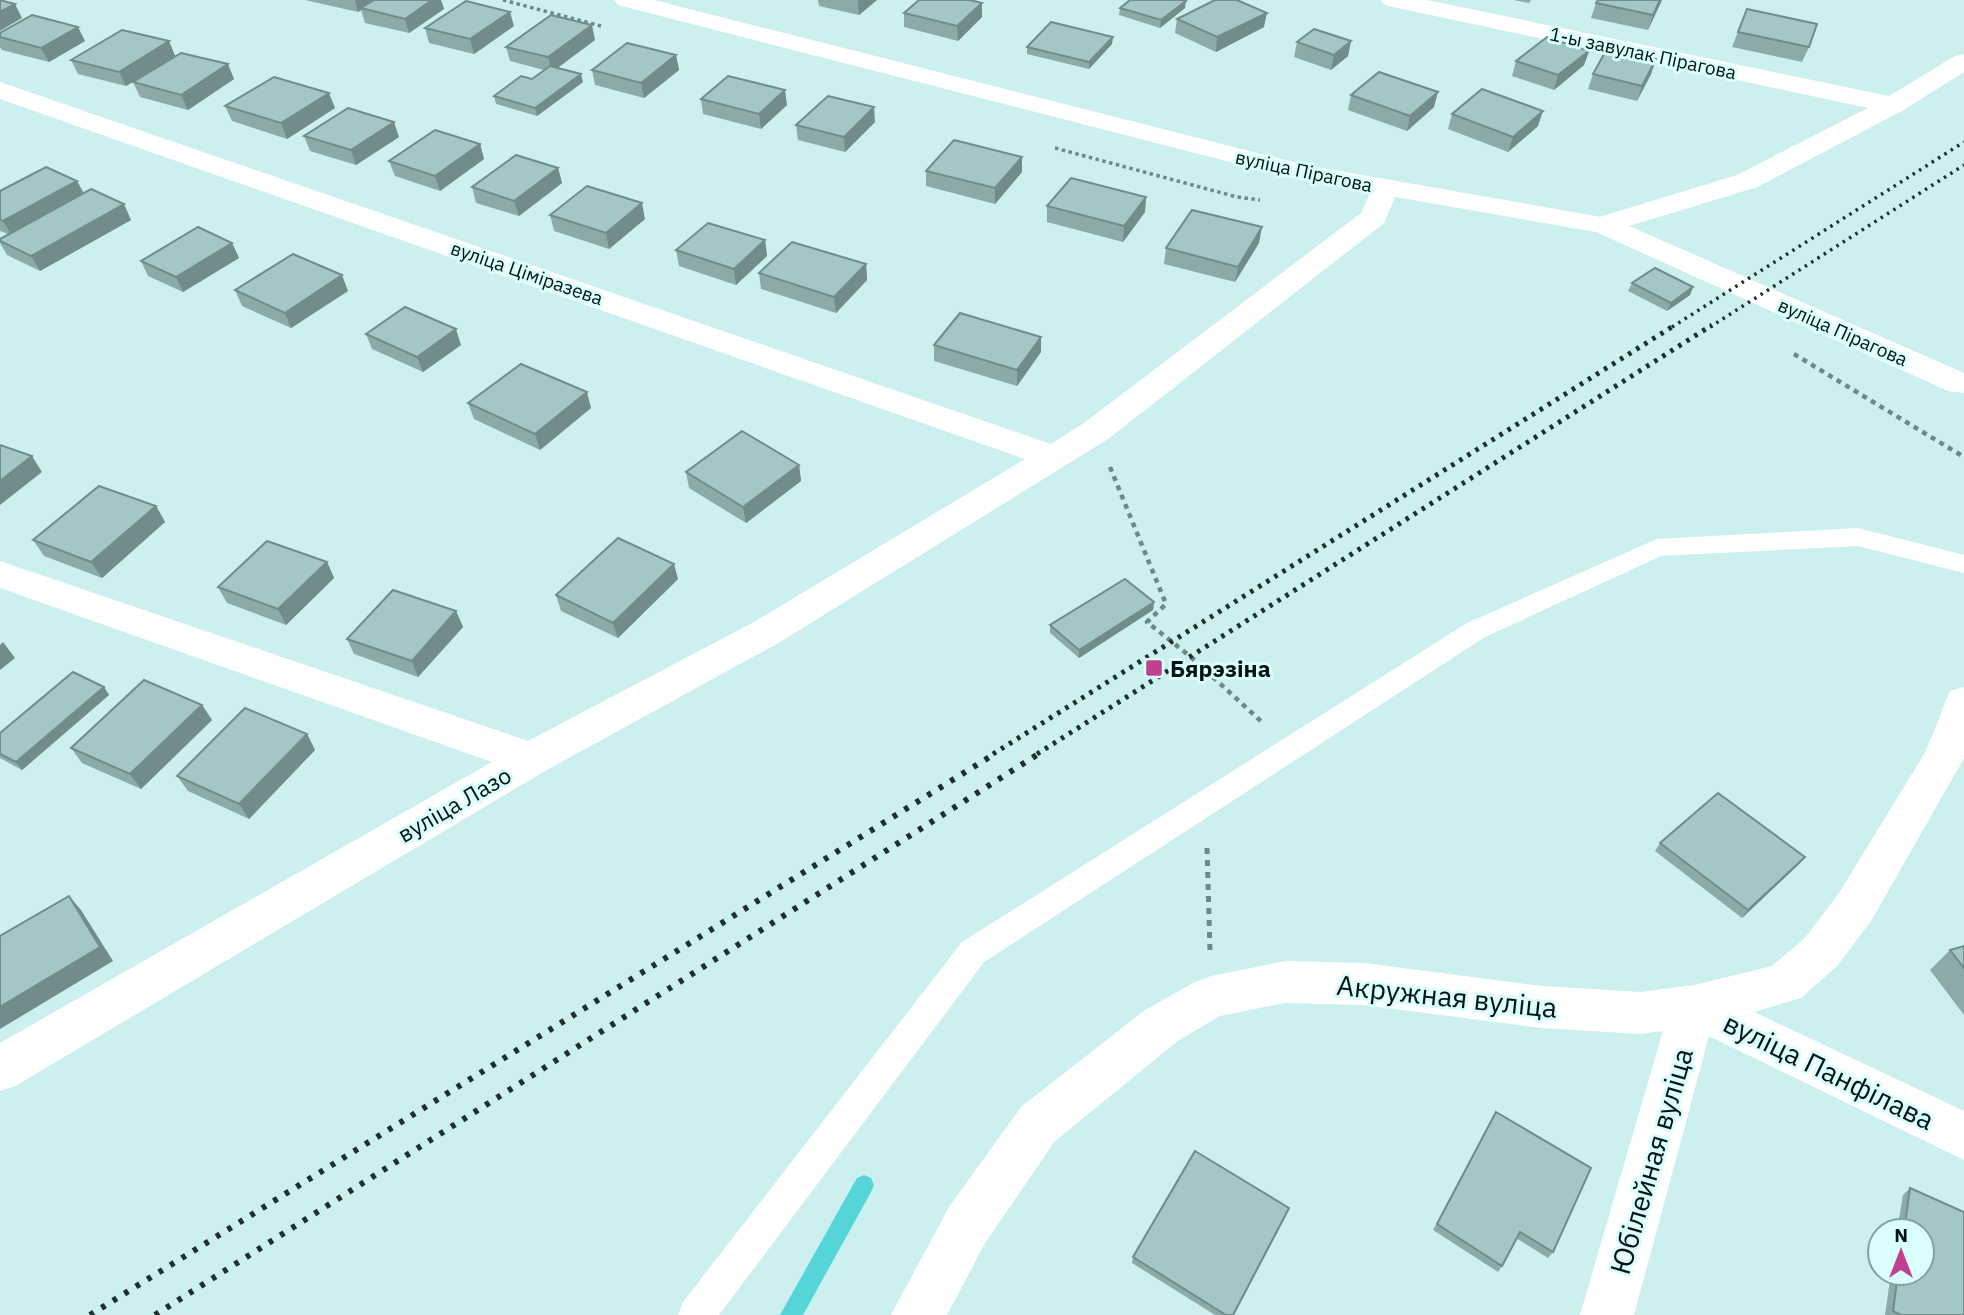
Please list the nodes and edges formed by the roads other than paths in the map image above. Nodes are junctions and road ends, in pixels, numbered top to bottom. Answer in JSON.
{"nodes":[{"id":1,"x":626,"y":0,"type":"edge"},
{"id":2,"x":1393,"y":0,"type":"edge"},
{"id":3,"x":1964,"y":61,"type":"edge"},
{"id":4,"x":0,"y":90,"type":"edge"},
{"id":5,"x":1893,"y":105,"type":"junction"},
{"id":6,"x":1385,"y":188,"type":"junction"},
{"id":7,"x":1603,"y":225,"type":"junction"},
{"id":8,"x":1962,"y":384,"type":"edge"},
{"id":9,"x":1054,"y":457,"type":"junction"},
{"id":10,"x":1964,"y":564,"type":"edge"},
{"id":11,"x":0,"y":574,"type":"edge"},
{"id":12,"x":1964,"y":702,"type":"edge"},
{"id":13,"x":531,"y":759,"type":"junction"},
{"id":14,"x":1955,"y":768,"type":"edge"},
{"id":15,"x":1694,"y":1006,"type":"junction"},
{"id":16,"x":0,"y":1069,"type":"edge"},
{"id":17,"x":1964,"y":1136,"type":"edge"},
{"id":18,"x":696,"y":1315,"type":"edge"},
{"id":19,"x":918,"y":1315,"type":"edge"},
{"id":20,"x":1607,"y":1315,"type":"edge"}],
"edges":[{"from":1,"to":6,"type":"street","name":"вуліца Пірагова"},
{"from":2,"to":5,"type":"street","name":"1-ы завулак Пірагова"},
{"from":3,"to":5,"type":"street"},
{"from":4,"to":9,"type":"street","name":"вуліца Ціміразева"},
{"from":5,"to":7,"type":"street"},
{"from":6,"to":7,"type":"street","name":"вуліца Пірагова"},
{"from":6,"to":9,"type":"street"},
{"from":7,"to":8,"type":"street","name":"вуліца Пірагова"},
{"from":9,"to":13,"type":"street"},
{"from":10,"to":18,"type":"lane"},
{"from":11,"to":13,"type":"street","name":"вуліца Лазо"},
{"from":12,"to":14,"type":"street","name":"Акружная вуліца"},
{"from":13,"to":16,"type":"street","name":"вуліца Лазо"},
{"from":14,"to":15,"type":"street","name":"Акружная вуліца"},
{"from":15,"to":17,"type":"street","name":"вуліца Панфілава"},
{"from":15,"to":19,"type":"street","name":"Акружная вуліца"},
{"from":15,"to":20,"type":"street","name":"Юбілейная вуліца"}]}
